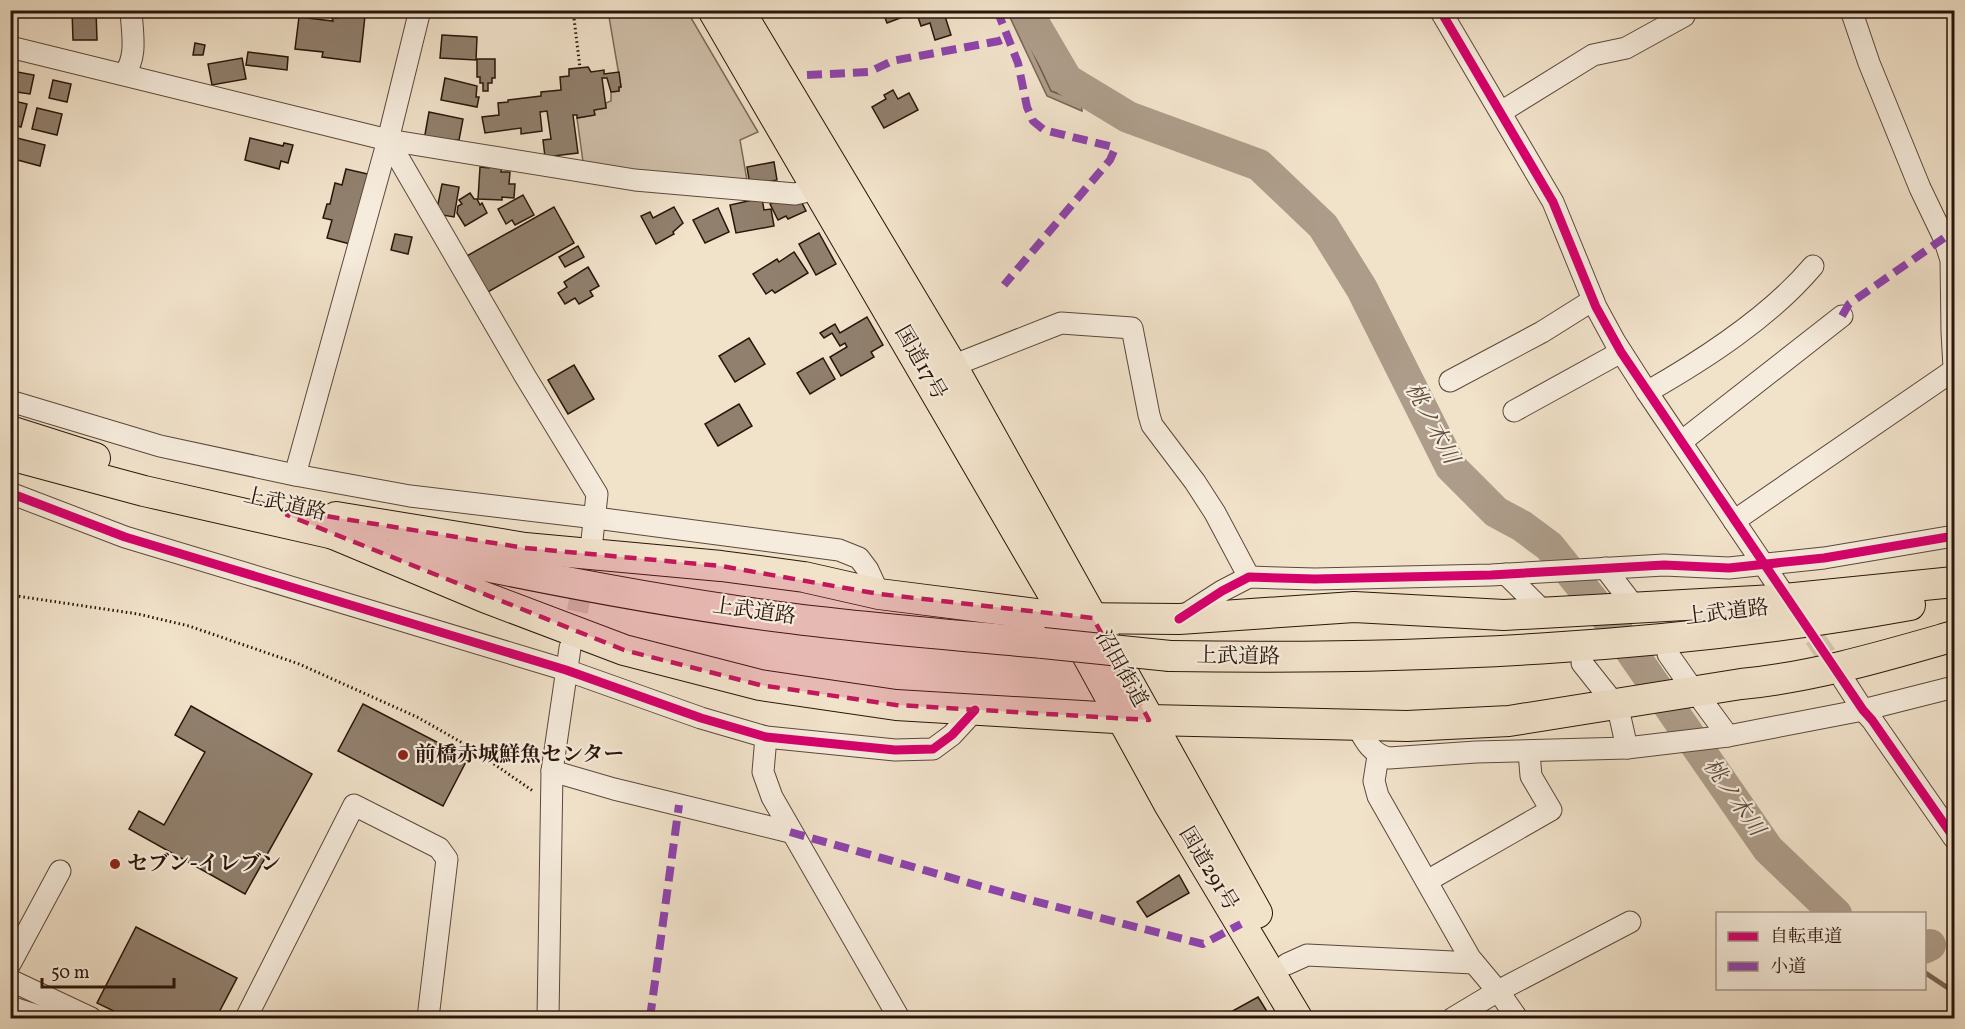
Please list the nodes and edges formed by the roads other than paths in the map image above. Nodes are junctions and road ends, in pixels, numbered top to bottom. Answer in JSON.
{"nodes":[{"id":1,"x":131,"y":10,"type":"edge"},
{"id":2,"x":420,"y":10,"type":"edge"},
{"id":3,"x":713,"y":10,"type":"edge"},
{"id":4,"x":740,"y":10,"type":"edge"},
{"id":5,"x":1440,"y":10,"type":"edge"},
{"id":6,"x":1851,"y":10,"type":"edge"},
{"id":7,"x":1684,"y":16,"type":"dead end"},
{"id":8,"x":10,"y":47,"type":"edge"},
{"id":9,"x":124,"y":74,"type":"junction"},
{"id":10,"x":1501,"y":112,"type":"junction"},
{"id":11,"x":388,"y":140,"type":"junction"},
{"id":12,"x":816,"y":186,"type":"junction"},
{"id":13,"x":1813,"y":266,"type":"dead end"},
{"id":14,"x":1593,"y":300,"type":"junction"},
{"id":15,"x":1842,"y":316,"type":"dead end"},
{"id":16,"x":1621,"y":352,"type":"junction"},
{"id":17,"x":952,"y":366,"type":"junction"},
{"id":18,"x":1954,"y":369,"type":"edge"},
{"id":19,"x":1450,"y":381,"type":"dead end"},
{"id":20,"x":1647,"y":392,"type":"junction"},
{"id":21,"x":10,"y":400,"type":"edge"},
{"id":22,"x":1514,"y":411,"type":"dead end"},
{"id":23,"x":10,"y":431,"type":"edge"},
{"id":24,"x":1681,"y":442,"type":"junction"},
{"id":25,"x":10,"y":455,"type":"edge"},
{"id":26,"x":295,"y":475,"type":"junction"},
{"id":27,"x":10,"y":493,"type":"edge"},
{"id":28,"x":596,"y":518,"type":"junction"},
{"id":29,"x":1734,"y":521,"type":"junction"},
{"id":30,"x":333,"y":525,"type":"junction"},
{"id":31,"x":1954,"y":536,"type":"edge"},
{"id":32,"x":592,"y":540,"type":"tunnel mouth"},
{"id":33,"x":1766,"y":566,"type":"junction"},
{"id":34,"x":1598,"y":568,"type":"junction"},
{"id":35,"x":1514,"y":573,"type":"junction"},
{"id":36,"x":1249,"y":577,"type":"junction"},
{"id":37,"x":1954,"y":582,"type":"edge"},
{"id":38,"x":879,"y":594,"type":"junction"},
{"id":39,"x":1784,"y":595,"type":"tunnel mouth"},
{"id":40,"x":1954,"y":597,"type":"edge"},
{"id":41,"x":1080,"y":618,"type":"junction"},
{"id":42,"x":1179,"y":619,"type":"junction"},
{"id":43,"x":1644,"y":625,"type":"junction"},
{"id":44,"x":1561,"y":629,"type":"junction"},
{"id":45,"x":1954,"y":636,"type":"edge"},
{"id":46,"x":570,"y":648,"type":"tunnel mouth"},
{"id":47,"x":566,"y":670,"type":"junction"},
{"id":48,"x":1844,"y":679,"type":"tunnel mouth"},
{"id":49,"x":1954,"y":687,"type":"edge"},
{"id":50,"x":1693,"y":693,"type":"junction"},
{"id":51,"x":1618,"y":706,"type":"junction"},
{"id":52,"x":975,"y":710,"type":"junction"},
{"id":53,"x":1863,"y":710,"type":"junction"},
{"id":54,"x":1136,"y":719,"type":"junction"},
{"id":55,"x":1356,"y":724,"type":"junction"},
{"id":56,"x":766,"y":737,"type":"junction"},
{"id":57,"x":1723,"y":737,"type":"junction"},
{"id":58,"x":1627,"y":748,"type":"junction"},
{"id":59,"x":1529,"y":752,"type":"junction"},
{"id":60,"x":1378,"y":756,"type":"junction"},
{"id":61,"x":552,"y":771,"type":"junction"},
{"id":62,"x":790,"y":832,"type":"junction"},
{"id":63,"x":1954,"y":838,"type":"edge"},
{"id":64,"x":60,"y":871,"type":"dead end"},
{"id":65,"x":1427,"y":881,"type":"junction"},
{"id":66,"x":1630,"y":922,"type":"dead end"},
{"id":67,"x":1474,"y":963,"type":"junction"},
{"id":68,"x":10,"y":964,"type":"edge"},
{"id":69,"x":1287,"y":964,"type":"junction"},
{"id":70,"x":10,"y":980,"type":"edge"},
{"id":71,"x":1498,"y":992,"type":"junction"},
{"id":72,"x":10,"y":1007,"type":"edge"},
{"id":73,"x":45,"y":1018,"type":"edge"},
{"id":74,"x":91,"y":1018,"type":"edge"},
{"id":75,"x":246,"y":1018,"type":"edge"},
{"id":76,"x":428,"y":1018,"type":"edge"},
{"id":77,"x":548,"y":1018,"type":"edge"},
{"id":78,"x":899,"y":1018,"type":"edge"},
{"id":79,"x":1297,"y":1018,"type":"edge"},
{"id":80,"x":1317,"y":1018,"type":"edge"},
{"id":81,"x":1452,"y":1018,"type":"edge"},
{"id":82,"x":1517,"y":1018,"type":"edge"}],
"edges":[{"from":1,"to":9,"type":"street"},
{"from":2,"to":11,"type":"street"},
{"from":3,"to":12,"type":"highway","name":"国道17号"},
{"from":4,"to":17,"type":"highway","name":"国道17号"},
{"from":5,"to":10,"type":"street"},
{"from":6,"to":18,"type":"street"},
{"from":7,"to":10,"type":"street"},
{"from":8,"to":9,"type":"street"},
{"from":9,"to":11,"type":"street"},
{"from":10,"to":14,"type":"street"},
{"from":11,"to":12,"type":"street"},
{"from":11,"to":26,"type":"street"},
{"from":11,"to":28,"type":"street"},
{"from":12,"to":41,"type":"highway","name":"国道17号"},
{"from":13,"to":20,"type":"street"},
{"from":14,"to":16,"type":"street"},
{"from":14,"to":19,"type":"street"},
{"from":15,"to":24,"type":"street"},
{"from":16,"to":20,"type":"street"},
{"from":16,"to":22,"type":"street"},
{"from":17,"to":36,"type":"street"},
{"from":17,"to":41,"type":"highway","name":"国道17号"},
{"from":18,"to":29,"type":"street"},
{"from":20,"to":24,"type":"street"},
{"from":21,"to":26,"type":"street"},
{"from":23,"to":30,"type":"highway","name":"上武道路"},
{"from":24,"to":29,"type":"street"},
{"from":25,"to":30,"type":"highway","name":"上武道路"},
{"from":26,"to":28,"type":"street"},
{"from":27,"to":47,"type":"street"},
{"from":28,"to":32,"type":"street"},
{"from":28,"to":38,"type":"street"},
{"from":29,"to":33,"type":"street"},
{"from":30,"to":38,"type":"highway"},
{"from":30,"to":44,"type":"highway","name":"上武道路","bridge":true},
{"from":30,"to":52,"type":"highway"},
{"from":31,"to":33,"type":"street"},
{"from":33,"to":34,"type":"street"},
{"from":33,"to":39,"type":"street"},
{"from":34,"to":35,"type":"street"},
{"from":34,"to":43,"type":"street"},
{"from":35,"to":36,"type":"street"},
{"from":35,"to":44,"type":"street"},
{"from":36,"to":42,"type":"street"},
{"from":37,"to":43,"type":"highway"},
{"from":38,"to":41,"type":"highway"},
{"from":40,"to":43,"type":"highway","name":"上武道路"},
{"from":41,"to":42,"type":"highway"},
{"from":41,"to":54,"type":"highway","name":"国道17号"},
{"from":42,"to":44,"type":"highway"},
{"from":43,"to":44,"type":"highway"},
{"from":43,"to":44,"type":"highway","name":"上武道路"},
{"from":43,"to":50,"type":"street"},
{"from":44,"to":51,"type":"street"},
{"from":45,"to":50,"type":"highway"},
{"from":46,"to":47,"type":"street"},
{"from":47,"to":56,"type":"street"},
{"from":47,"to":61,"type":"street"},
{"from":48,"to":53,"type":"street"},
{"from":49,"to":53,"type":"street"},
{"from":50,"to":51,"type":"highway"},
{"from":50,"to":57,"type":"street"},
{"from":51,"to":55,"type":"highway"},
{"from":51,"to":58,"type":"street"},
{"from":52,"to":54,"type":"highway"},
{"from":52,"to":56,"type":"street"},
{"from":53,"to":57,"type":"street"},
{"from":53,"to":63,"type":"street"},
{"from":54,"to":55,"type":"highway"},
{"from":54,"to":69,"type":"highway","name":"国道291号"},
{"from":54,"to":79,"type":"highway","name":"国道291号"},
{"from":55,"to":60,"type":"street"},
{"from":56,"to":62,"type":"street"},
{"from":57,"to":58,"type":"street"},
{"from":58,"to":59,"type":"street"},
{"from":59,"to":60,"type":"street"},
{"from":59,"to":65,"type":"street"},
{"from":60,"to":65,"type":"street"},
{"from":61,"to":62,"type":"street"},
{"from":61,"to":77,"type":"street"},
{"from":62,"to":78,"type":"street"},
{"from":64,"to":68,"type":"street"},
{"from":65,"to":67,"type":"street"},
{"from":66,"to":71,"type":"street"},
{"from":67,"to":69,"type":"street"},
{"from":67,"to":71,"type":"street"},
{"from":69,"to":80,"type":"highway","name":"国道291号"},
{"from":70,"to":74,"type":"street"},
{"from":71,"to":81,"type":"street"},
{"from":71,"to":82,"type":"street"},
{"from":72,"to":73,"type":"street"},
{"from":75,"to":76,"type":"street"}]}
